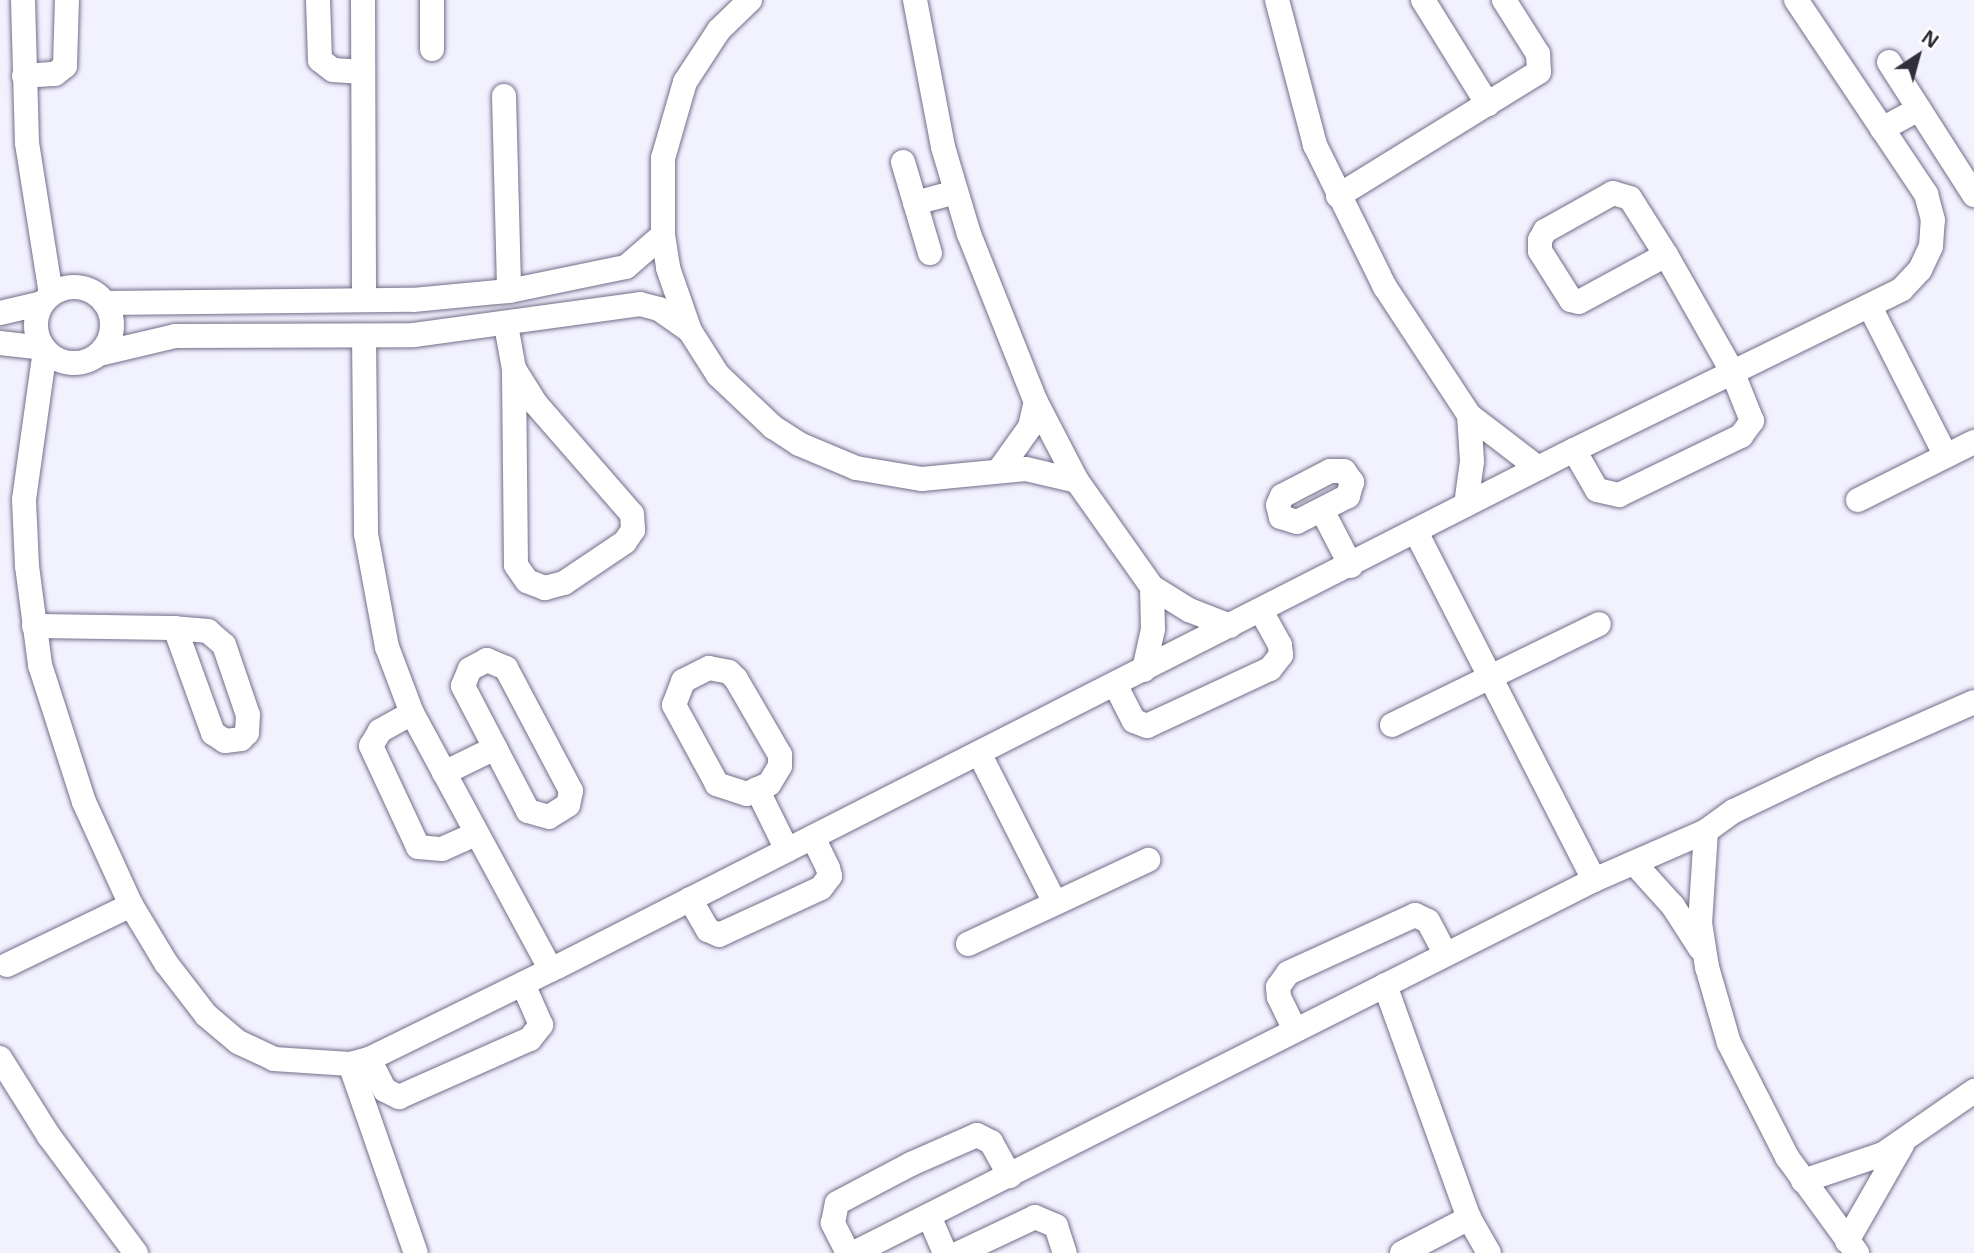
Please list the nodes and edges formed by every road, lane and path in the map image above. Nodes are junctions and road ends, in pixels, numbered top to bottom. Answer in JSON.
{"nodes":[{"id":1,"x":23,"y":0,"type":"edge"},
{"id":2,"x":67,"y":0,"type":"edge"},
{"id":3,"x":318,"y":0,"type":"edge"},
{"id":4,"x":363,"y":0,"type":"edge"},
{"id":5,"x":432,"y":0,"type":"edge"},
{"id":6,"x":750,"y":0,"type":"edge"},
{"id":7,"x":915,"y":0,"type":"edge"},
{"id":8,"x":1277,"y":0,"type":"edge"},
{"id":9,"x":1423,"y":0,"type":"edge"},
{"id":10,"x":1504,"y":0,"type":"edge"},
{"id":11,"x":1796,"y":0,"type":"edge"},
{"id":12,"x":432,"y":49,"type":"dead end"},
{"id":13,"x":1889,"y":62,"type":"dead end"},
{"id":14,"x":363,"y":72,"type":"junction"},
{"id":15,"x":23,"y":76,"type":"junction"},
{"id":16,"x":504,"y":96,"type":"dead end"},
{"id":17,"x":1488,"y":105,"type":"junction"},
{"id":18,"x":1919,"y":109,"type":"junction"},
{"id":19,"x":1882,"y":129,"type":"junction"},
{"id":20,"x":903,"y":162,"type":"dead end"},
{"id":21,"x":956,"y":192,"type":"junction"},
{"id":22,"x":1974,"y":195,"type":"edge"},
{"id":23,"x":1338,"y":196,"type":"junction"},
{"id":24,"x":915,"y":203,"type":"junction"},
{"id":25,"x":663,"y":235,"type":"junction"},
{"id":26,"x":930,"y":253,"type":"dead end"},
{"id":27,"x":1667,"y":255,"type":"junction"},
{"id":28,"x":509,"y":291,"type":"junction"},
{"id":29,"x":47,"y":298,"type":"junction"},
{"id":30,"x":365,"y":300,"type":"junction"},
{"id":31,"x":105,"y":303,"type":"junction"},
{"id":32,"x":1870,"y":307,"type":"junction"},
{"id":33,"x":0,"y":313,"type":"edge"},
{"id":34,"x":506,"y":325,"type":"junction"},
{"id":35,"x":690,"y":331,"type":"junction"},
{"id":36,"x":364,"y":337,"type":"junction"},
{"id":37,"x":0,"y":343,"type":"edge"},
{"id":38,"x":44,"y":349,"type":"junction"},
{"id":39,"x":99,"y":354,"type":"junction"},
{"id":40,"x":514,"y":369,"type":"junction"},
{"id":41,"x":1732,"y":371,"type":"junction"},
{"id":42,"x":1036,"y":402,"type":"junction"},
{"id":43,"x":1469,"y":415,"type":"junction"},
{"id":44,"x":1974,"y":442,"type":"edge"},
{"id":45,"x":1574,"y":450,"type":"junction"},
{"id":46,"x":1946,"y":456,"type":"junction"},
{"id":47,"x":1538,"y":468,"type":"junction"},
{"id":48,"x":1000,"y":469,"type":"junction"},
{"id":49,"x":1077,"y":481,"type":"junction"},
{"id":50,"x":1858,"y":500,"type":"dead end"},
{"id":51,"x":1466,"y":505,"type":"junction"},
{"id":52,"x":1322,"y":510,"type":"dead end"},
{"id":53,"x":1416,"y":532,"type":"junction"},
{"id":54,"x":1351,"y":566,"type":"junction"},
{"id":55,"x":1152,"y":587,"type":"junction"},
{"id":56,"x":1262,"y":612,"type":"junction"},
{"id":57,"x":1599,"y":624,"type":"dead end"},
{"id":58,"x":34,"y":626,"type":"junction"},
{"id":59,"x":1230,"y":626,"type":"junction"},
{"id":60,"x":175,"y":628,"type":"dead end"},
{"id":61,"x":1144,"y":670,"type":"junction"},
{"id":62,"x":1491,"y":678,"type":"junction"},
{"id":63,"x":1116,"y":686,"type":"junction"},
{"id":64,"x":1974,"y":702,"type":"edge"},
{"id":65,"x":412,"y":713,"type":"junction"},
{"id":66,"x":1392,"y":725,"type":"dead end"},
{"id":67,"x":495,"y":748,"type":"junction"},
{"id":68,"x":979,"y":753,"type":"junction"},
{"id":69,"x":444,"y":773,"type":"junction"},
{"id":70,"x":758,"y":789,"type":"junction"},
{"id":71,"x":1706,"y":831,"type":"junction"},
{"id":72,"x":475,"y":834,"type":"junction"},
{"id":73,"x":813,"y":837,"type":"junction"},
{"id":74,"x":787,"y":850,"type":"junction"},
{"id":75,"x":1148,"y":860,"type":"dead end"},
{"id":76,"x":1635,"y":864,"type":"junction"},
{"id":77,"x":1594,"y":880,"type":"junction"},
{"id":78,"x":690,"y":899,"type":"junction"},
{"id":79,"x":1055,"y":904,"type":"junction"},
{"id":80,"x":131,"y":905,"type":"junction"},
{"id":81,"x":968,"y":944,"type":"dead end"},
{"id":82,"x":1445,"y":953,"type":"junction"},
{"id":83,"x":1704,"y":955,"type":"junction"},
{"id":84,"x":7,"y":965,"type":"dead end"},
{"id":85,"x":551,"y":970,"type":"junction"},
{"id":86,"x":523,"y":984,"type":"junction"},
{"id":87,"x":1385,"y":985,"type":"junction"},
{"id":88,"x":1295,"y":1030,"type":"junction"},
{"id":89,"x":0,"y":1058,"type":"edge"},
{"id":90,"x":360,"y":1062,"type":"junction"},
{"id":91,"x":1974,"y":1091,"type":"edge"},
{"id":92,"x":1904,"y":1142,"type":"junction"},
{"id":93,"x":1010,"y":1176,"type":"junction"},
{"id":94,"x":1803,"y":1181,"type":"junction"},
{"id":95,"x":929,"y":1216,"type":"junction"},
{"id":96,"x":1469,"y":1218,"type":"junction"},
{"id":97,"x":1852,"y":1247,"type":"edge"},
{"id":98,"x":136,"y":1253,"type":"edge"},
{"id":99,"x":416,"y":1253,"type":"edge"},
{"id":100,"x":848,"y":1253,"type":"edge"},
{"id":101,"x":855,"y":1253,"type":"edge"},
{"id":102,"x":945,"y":1253,"type":"edge"},
{"id":103,"x":959,"y":1253,"type":"edge"},
{"id":104,"x":1065,"y":1253,"type":"edge"},
{"id":105,"x":1402,"y":1253,"type":"edge"},
{"id":106,"x":1489,"y":1253,"type":"edge"}],
"edges":[{"from":1,"to":15,"type":"street"},
{"from":2,"to":15,"type":"street"},
{"from":3,"to":14,"type":"street"},
{"from":4,"to":14,"type":"street"},
{"from":5,"to":12,"type":"street"},
{"from":6,"to":25,"type":"street"},
{"from":7,"to":21,"type":"street"},
{"from":8,"to":23,"type":"street"},
{"from":9,"to":17,"type":"street"},
{"from":10,"to":17,"type":"street"},
{"from":11,"to":19,"type":"street"},
{"from":13,"to":18,"type":"street"},
{"from":14,"to":30,"type":"street"},
{"from":15,"to":29,"type":"street"},
{"from":16,"to":28,"type":"street"},
{"from":17,"to":23,"type":"street"},
{"from":18,"to":19,"type":"street"},
{"from":18,"to":22,"type":"street"},
{"from":19,"to":32,"type":"street"},
{"from":20,"to":24,"type":"street"},
{"from":21,"to":24,"type":"street"},
{"from":21,"to":42,"type":"street"},
{"from":23,"to":43,"type":"street"},
{"from":24,"to":26,"type":"street"},
{"from":25,"to":28,"type":"street"},
{"from":25,"to":35,"type":"street"},
{"from":27,"to":27,"type":"street"},
{"from":27,"to":41,"type":"street"},
{"from":28,"to":30,"type":"street"},
{"from":29,"to":31,"type":"street"},
{"from":29,"to":33,"type":"street"},
{"from":29,"to":38,"type":"street"},
{"from":30,"to":31,"type":"street"},
{"from":31,"to":39,"type":"street"},
{"from":32,"to":41,"type":"street"},
{"from":32,"to":46,"type":"street"},
{"from":34,"to":35,"type":"street"},
{"from":34,"to":36,"type":"street"},
{"from":34,"to":40,"type":"street"},
{"from":35,"to":48,"type":"street"},
{"from":36,"to":39,"type":"street"},
{"from":36,"to":65,"type":"street"},
{"from":37,"to":38,"type":"street"},
{"from":38,"to":39,"type":"street"},
{"from":38,"to":58,"type":"street"},
{"from":40,"to":40,"type":"street"},
{"from":41,"to":45,"type":"street"},
{"from":41,"to":45,"type":"street"},
{"from":42,"to":48,"type":"street"},
{"from":42,"to":49,"type":"street"},
{"from":43,"to":47,"type":"street"},
{"from":43,"to":51,"type":"street"},
{"from":44,"to":46,"type":"street"},
{"from":45,"to":47,"type":"street"},
{"from":46,"to":50,"type":"street"},
{"from":47,"to":51,"type":"street"},
{"from":48,"to":49,"type":"street"},
{"from":49,"to":55,"type":"street"},
{"from":51,"to":53,"type":"street"},
{"from":52,"to":54,"type":"street"},
{"from":53,"to":54,"type":"street"},
{"from":53,"to":62,"type":"street"},
{"from":54,"to":56,"type":"street"},
{"from":55,"to":59,"type":"street"},
{"from":55,"to":61,"type":"street"},
{"from":56,"to":59,"type":"street"},
{"from":56,"to":63,"type":"street"},
{"from":57,"to":62,"type":"street"},
{"from":58,"to":60,"type":"street"},
{"from":58,"to":80,"type":"street"},
{"from":59,"to":61,"type":"street"},
{"from":61,"to":63,"type":"street"},
{"from":62,"to":66,"type":"street"},
{"from":62,"to":77,"type":"street"},
{"from":63,"to":68,"type":"street"},
{"from":64,"to":71,"type":"street"},
{"from":65,"to":69,"type":"street"},
{"from":65,"to":72,"type":"street"},
{"from":67,"to":67,"type":"street"},
{"from":67,"to":69,"type":"street"},
{"from":68,"to":73,"type":"street"},
{"from":68,"to":79,"type":"street"},
{"from":69,"to":72,"type":"street"},
{"from":70,"to":70,"type":"street"},
{"from":70,"to":74,"type":"street"},
{"from":71,"to":76,"type":"street"},
{"from":71,"to":83,"type":"street"},
{"from":72,"to":85,"type":"street"},
{"from":73,"to":74,"type":"street"},
{"from":73,"to":78,"type":"street"},
{"from":74,"to":78,"type":"street"},
{"from":75,"to":79,"type":"street"},
{"from":76,"to":77,"type":"street"},
{"from":76,"to":83,"type":"street"},
{"from":77,"to":82,"type":"street"},
{"from":78,"to":85,"type":"street"},
{"from":79,"to":81,"type":"street"},
{"from":80,"to":84,"type":"street"},
{"from":80,"to":90,"type":"street"},
{"from":82,"to":87,"type":"street"},
{"from":82,"to":88,"type":"street"},
{"from":83,"to":94,"type":"street"},
{"from":85,"to":86,"type":"street"},
{"from":86,"to":90,"type":"street"},
{"from":86,"to":90,"type":"street"},
{"from":87,"to":88,"type":"street"},
{"from":87,"to":96,"type":"street"},
{"from":88,"to":93,"type":"street"},
{"from":89,"to":98,"type":"street"},
{"from":90,"to":99,"type":"street"},
{"from":91,"to":92,"type":"street"},
{"from":92,"to":94,"type":"street"},
{"from":92,"to":97,"type":"street"},
{"from":93,"to":95,"type":"street"},
{"from":93,"to":100,"type":"street"},
{"from":94,"to":97,"type":"street"},
{"from":95,"to":101,"type":"street"},
{"from":95,"to":102,"type":"street"},
{"from":96,"to":105,"type":"street"},
{"from":96,"to":106,"type":"street"},
{"from":103,"to":104,"type":"street"}]}
